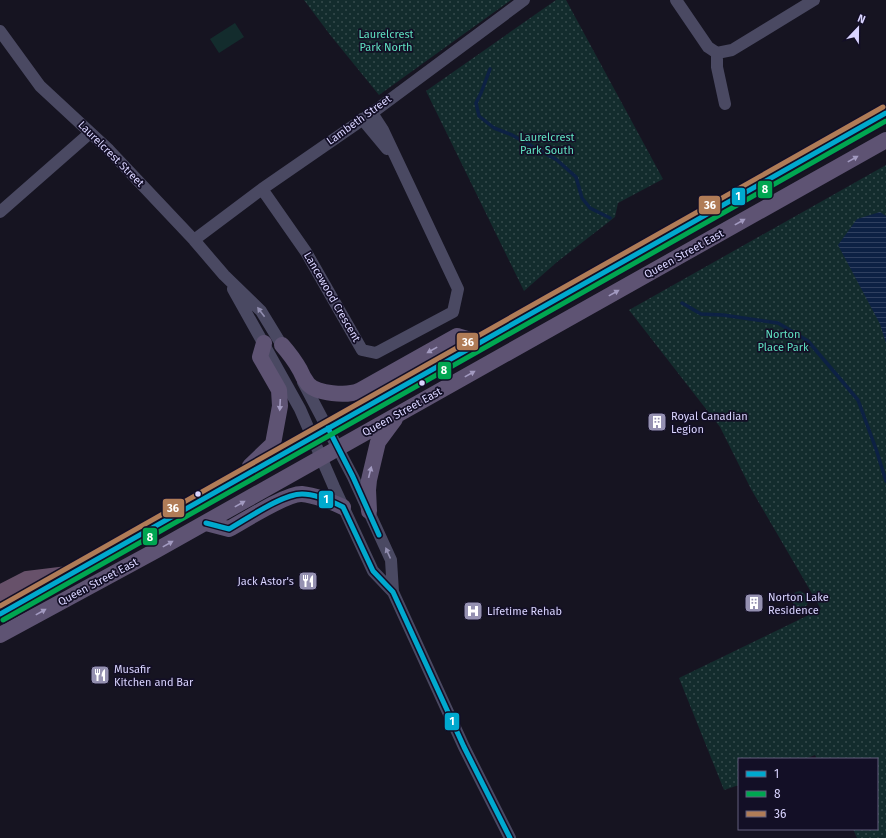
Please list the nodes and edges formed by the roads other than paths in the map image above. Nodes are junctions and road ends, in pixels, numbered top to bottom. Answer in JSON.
{"nodes":[{"id":1,"x":524,"y":0,"type":"edge"},
{"id":2,"x":676,"y":0,"type":"edge"},
{"id":3,"x":814,"y":0,"type":"edge"},
{"id":4,"x":0,"y":31,"type":"edge"},
{"id":5,"x":717,"y":53,"type":"junction"},
{"id":6,"x":725,"y":104,"type":"dead end"},
{"id":7,"x":886,"y":114,"type":"edge"},
{"id":8,"x":367,"y":116,"type":"junction"},
{"id":9,"x":90,"y":133,"type":"junction"},
{"id":10,"x":886,"y":140,"type":"edge"},
{"id":11,"x":262,"y":189,"type":"junction"},
{"id":12,"x":0,"y":212,"type":"edge"},
{"id":13,"x":194,"y":240,"type":"junction"},
{"id":14,"x":224,"y":275,"type":"junction"},
{"id":15,"x":264,"y":343,"type":"junction"},
{"id":16,"x":480,"y":343,"type":"junction"},
{"id":17,"x":282,"y":345,"type":"junction"},
{"id":18,"x":399,"y":414,"type":"junction"},
{"id":19,"x":328,"y":428,"type":"junction"},
{"id":20,"x":312,"y":438,"type":"junction"},
{"id":21,"x":338,"y":448,"type":"junction"},
{"id":22,"x":321,"y":458,"type":"junction"},
{"id":23,"x":233,"y":482,"type":"junction"},
{"id":24,"x":343,"y":507,"type":"junction"},
{"id":25,"x":369,"y":511,"type":"junction"},
{"id":26,"x":206,"y":522,"type":"junction"},
{"id":27,"x":68,"y":575,"type":"junction"},
{"id":28,"x":393,"y":592,"type":"junction"},
{"id":29,"x":0,"y":594,"type":"edge"},
{"id":30,"x":0,"y":614,"type":"edge"},
{"id":31,"x":0,"y":635,"type":"edge"},
{"id":32,"x":510,"y":838,"type":"edge"}],
"edges":[{"from":1,"to":8,"type":"street","name":"Lambeth Street"},
{"from":2,"to":5,"type":"street"},
{"from":3,"to":5,"type":"street"},
{"from":4,"to":9,"type":"street","name":"Laurelcrest Street"},
{"from":5,"to":6,"type":"street"},
{"from":7,"to":16,"type":"main road","name":"Queen Street East"},
{"from":8,"to":11,"type":"street","name":"Lambeth Street"},
{"from":8,"to":11,"type":"street","name":"Lancewood Crescent"},
{"from":9,"to":12,"type":"street"},
{"from":9,"to":13,"type":"street","name":"Laurelcrest Street"},
{"from":18,"to":10,"type":"main road","name":"Queen Street East","one_way":true},
{"from":11,"to":13,"type":"street","name":"Lambeth Street"},
{"from":13,"to":14,"type":"street","name":"Laurelcrest Street"},
{"from":14,"to":15,"type":"street","name":"Laurelcrest Street"},
{"from":17,"to":14,"type":"street","name":"Laurelcrest Street","one_way":true},
{"from":15,"to":20,"type":"street","name":"Laurelcrest Street"},
{"from":15,"to":23,"type":"main road","one_way":true},
{"from":16,"to":17,"type":"main road","one_way":true},
{"from":16,"to":19,"type":"main road","name":"Queen Street East"},
{"from":17,"to":19,"type":"street","name":"Laurelcrest Street"},
{"from":18,"to":21,"type":"main road","name":"Queen Street East"},
{"from":25,"to":18,"type":"main road","one_way":true},
{"from":19,"to":20,"type":"main road","name":"Queen Street East"},
{"from":19,"to":21,"type":"street","name":"Laurelcrest Street"},
{"from":20,"to":22,"type":"street","name":"Laurelcrest Street"},
{"from":20,"to":23,"type":"main road","name":"Queen Street East"},
{"from":21,"to":22,"type":"main road","name":"Queen Street East"},
{"from":21,"to":25,"type":"street","name":"Laurelcrest Street"},
{"from":22,"to":24,"type":"street","name":"Laurelcrest Street"},
{"from":26,"to":22,"type":"main road","name":"Queen Street East","one_way":true},
{"from":23,"to":27,"type":"main road","name":"Queen Street East"},
{"from":24,"to":26,"type":"main road"},
{"from":24,"to":28,"type":"street","name":"Laurelcrest Street"},
{"from":28,"to":25,"type":"street","name":"Laurelcrest Street","one_way":true},
{"from":31,"to":26,"type":"main road","name":"Queen Street East","one_way":true},
{"from":27,"to":29,"type":"highway"},
{"from":27,"to":30,"type":"main road","name":"Queen Street East"},
{"from":28,"to":32,"type":"street"}]}
